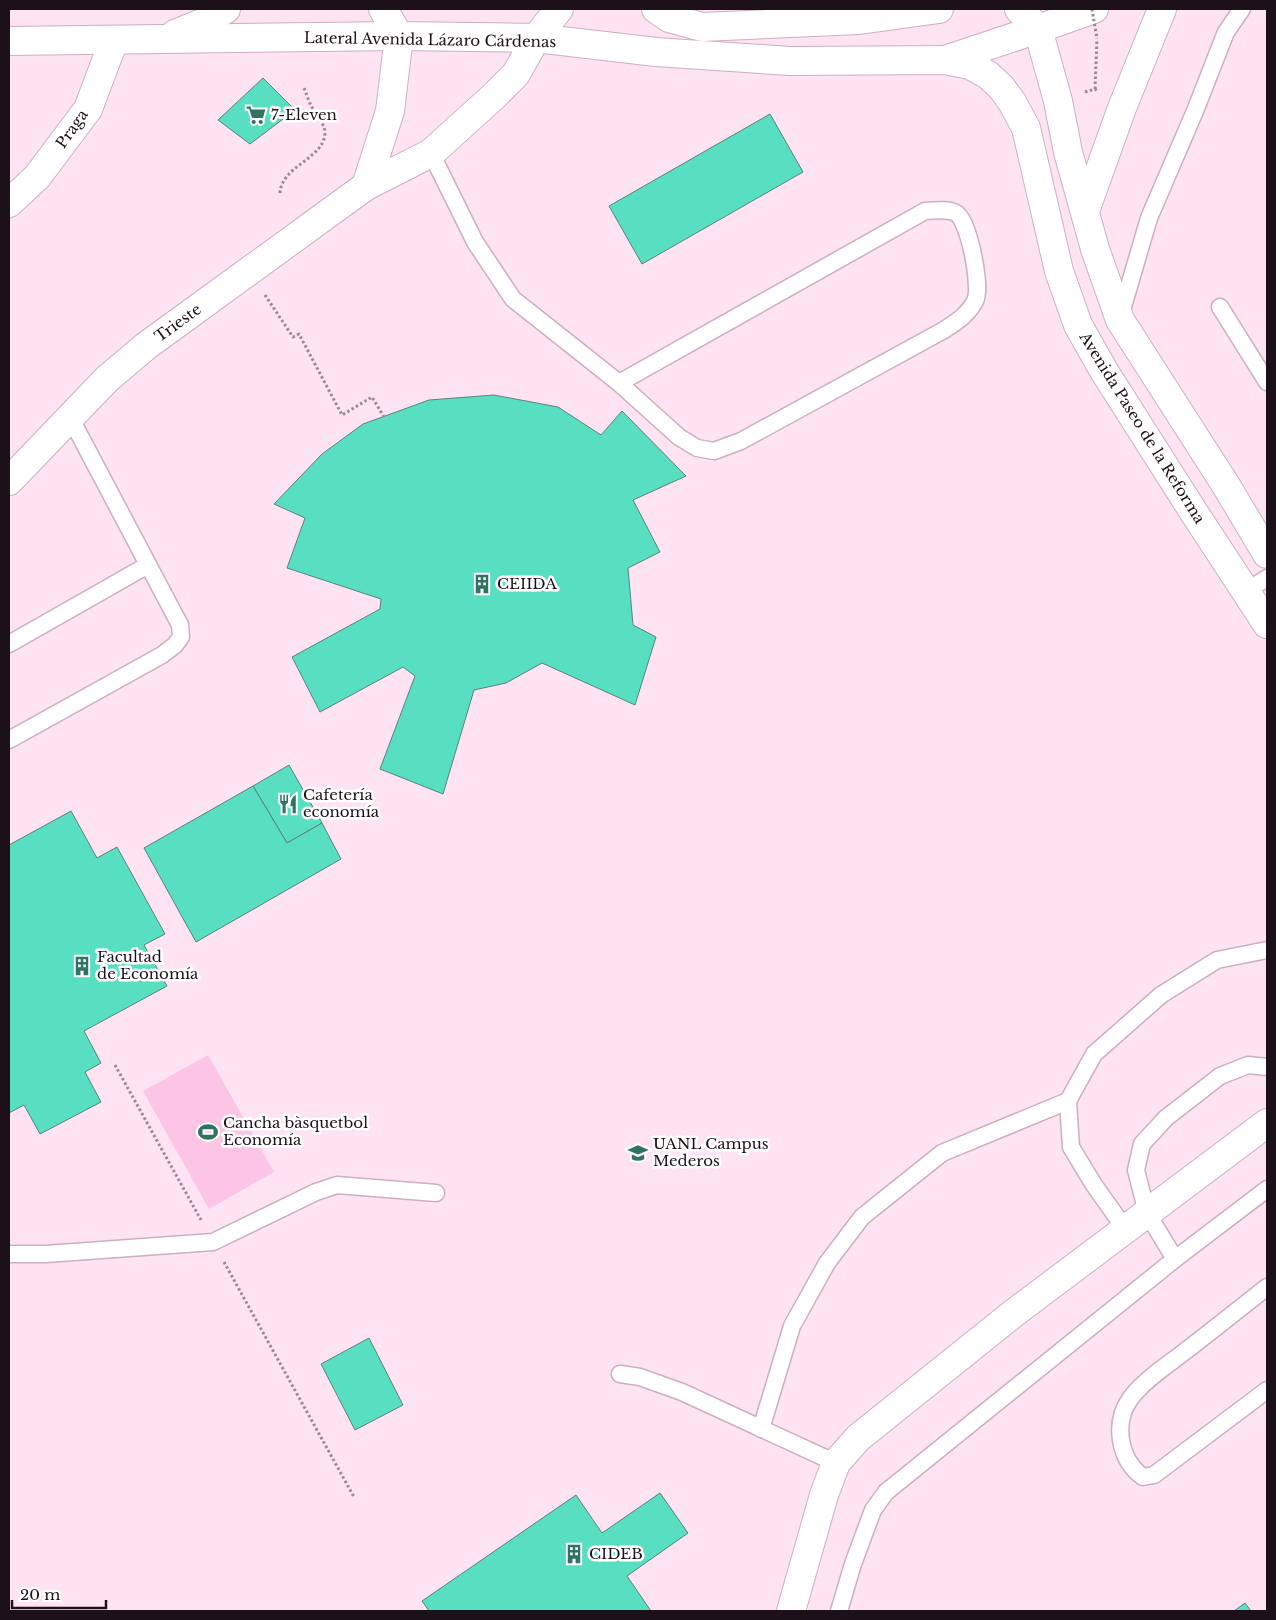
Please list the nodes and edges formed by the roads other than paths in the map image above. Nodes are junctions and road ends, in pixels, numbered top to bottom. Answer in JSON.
{"nodes":[{"id":1,"x":226,"y":9,"type":"edge"},
{"id":2,"x":383,"y":9,"type":"edge"},
{"id":3,"x":559,"y":9,"type":"edge"},
{"id":4,"x":656,"y":9,"type":"edge"},
{"id":5,"x":939,"y":9,"type":"edge"},
{"id":6,"x":1019,"y":9,"type":"edge"},
{"id":7,"x":1093,"y":9,"type":"edge"},
{"id":8,"x":1162,"y":9,"type":"edge"},
{"id":9,"x":1242,"y":9,"type":"edge"},
{"id":10,"x":737,"y":17,"type":"edge"},
{"id":11,"x":1038,"y":30,"type":"junction"},
{"id":12,"x":399,"y":36,"type":"junction"},
{"id":13,"x":536,"y":38,"type":"junction"},
{"id":14,"x":114,"y":40,"type":"junction"},
{"id":15,"x":152,"y":40,"type":"junction"},
{"id":16,"x":9,"y":41,"type":"edge"},
{"id":17,"x":958,"y":62,"type":"junction"},
{"id":18,"x":431,"y":153,"type":"junction"},
{"id":19,"x":366,"y":186,"type":"junction"},
{"id":20,"x":9,"y":204,"type":"edge"},
{"id":21,"x":1085,"y":211,"type":"junction"},
{"id":22,"x":1220,"y":307,"type":"dead end"},
{"id":23,"x":1120,"y":320,"type":"junction"},
{"id":24,"x":1267,"y":382,"type":"edge"},
{"id":25,"x":619,"y":383,"type":"junction"},
{"id":26,"x":70,"y":417,"type":"junction"},
{"id":27,"x":9,"y":481,"type":"edge"},
{"id":28,"x":1267,"y":554,"type":"edge"},
{"id":29,"x":148,"y":565,"type":"junction"},
{"id":30,"x":1256,"y":584,"type":"edge"},
{"id":31,"x":1267,"y":624,"type":"edge"},
{"id":32,"x":9,"y":644,"type":"edge"},
{"id":33,"x":9,"y":740,"type":"edge"},
{"id":34,"x":1267,"y":950,"type":"edge"},
{"id":35,"x":1267,"y":1067,"type":"edge"},
{"id":36,"x":1068,"y":1101,"type":"junction"},
{"id":37,"x":1267,"y":1123,"type":"edge"},
{"id":38,"x":1267,"y":1190,"type":"edge"},
{"id":39,"x":436,"y":1193,"type":"dead end"},
{"id":40,"x":1148,"y":1213,"type":"junction"},
{"id":41,"x":1126,"y":1230,"type":"junction"},
{"id":42,"x":9,"y":1254,"type":"edge"},
{"id":43,"x":1175,"y":1259,"type":"junction"},
{"id":44,"x":1267,"y":1287,"type":"edge"},
{"id":45,"x":620,"y":1374,"type":"dead end"},
{"id":46,"x":1267,"y":1390,"type":"edge"},
{"id":47,"x":761,"y":1429,"type":"junction"},
{"id":48,"x":836,"y":1463,"type":"junction"},
{"id":49,"x":791,"y":1611,"type":"edge"},
{"id":50,"x":839,"y":1611,"type":"edge"}],
"edges":[{"from":1,"to":15,"type":"main road"},
{"from":2,"to":12,"type":"main road"},
{"from":3,"to":13,"type":"main road","name":"Trieste"},
{"from":4,"to":10,"type":"main road"},
{"from":5,"to":10,"type":"main road"},
{"from":6,"to":11,"type":"main road"},
{"from":7,"to":11,"type":"main road"},
{"from":8,"to":21,"type":"main road"},
{"from":9,"to":23,"type":"lane"},
{"from":11,"to":17,"type":"main road"},
{"from":11,"to":21,"type":"main road"},
{"from":12,"to":13,"type":"main road","name":"Lateral Avenida Lázaro Cárdenas"},
{"from":12,"to":15,"type":"main road","name":"Lateral Avenida Lázaro Cárdenas"},
{"from":12,"to":19,"type":"main road"},
{"from":13,"to":17,"type":"main road","name":"Lateral Avenida Lázaro Cárdenas"},
{"from":13,"to":18,"type":"main road","name":"Trieste"},
{"from":14,"to":15,"type":"main road","name":"Lateral Avenida Lázaro Cárdenas"},
{"from":14,"to":16,"type":"main road","name":"Lateral Avenida Lázaro Cárdenas"},
{"from":14,"to":20,"type":"main road","name":"Praga"},
{"from":17,"to":30,"type":"main road","name":"Avenida Paseo de la Reforma"},
{"from":18,"to":19,"type":"main road","name":"Trieste"},
{"from":18,"to":25,"type":"lane"},
{"from":19,"to":26,"type":"main road","name":"Trieste"},
{"from":21,"to":23,"type":"main road"},
{"from":22,"to":24,"type":"lane"},
{"from":23,"to":28,"type":"main road"},
{"from":25,"to":25,"type":"lane"},
{"from":26,"to":27,"type":"main road","name":"Trieste"},
{"from":26,"to":29,"type":"lane"},
{"from":29,"to":32,"type":"lane"},
{"from":29,"to":33,"type":"lane"},
{"from":30,"to":31,"type":"main road","name":"Avenida Paseo de la Reforma"},
{"from":34,"to":36,"type":"lane"},
{"from":35,"to":40,"type":"lane"},
{"from":36,"to":41,"type":"lane"},
{"from":36,"to":47,"type":"lane"},
{"from":37,"to":40,"type":"main road"},
{"from":38,"to":43,"type":"lane"},
{"from":39,"to":42,"type":"lane"},
{"from":40,"to":41,"type":"main road"},
{"from":40,"to":43,"type":"lane"},
{"from":41,"to":48,"type":"main road"},
{"from":43,"to":50,"type":"lane"},
{"from":44,"to":46,"type":"lane"},
{"from":45,"to":47,"type":"lane"},
{"from":47,"to":48,"type":"lane"},
{"from":48,"to":49,"type":"main road"}]}
